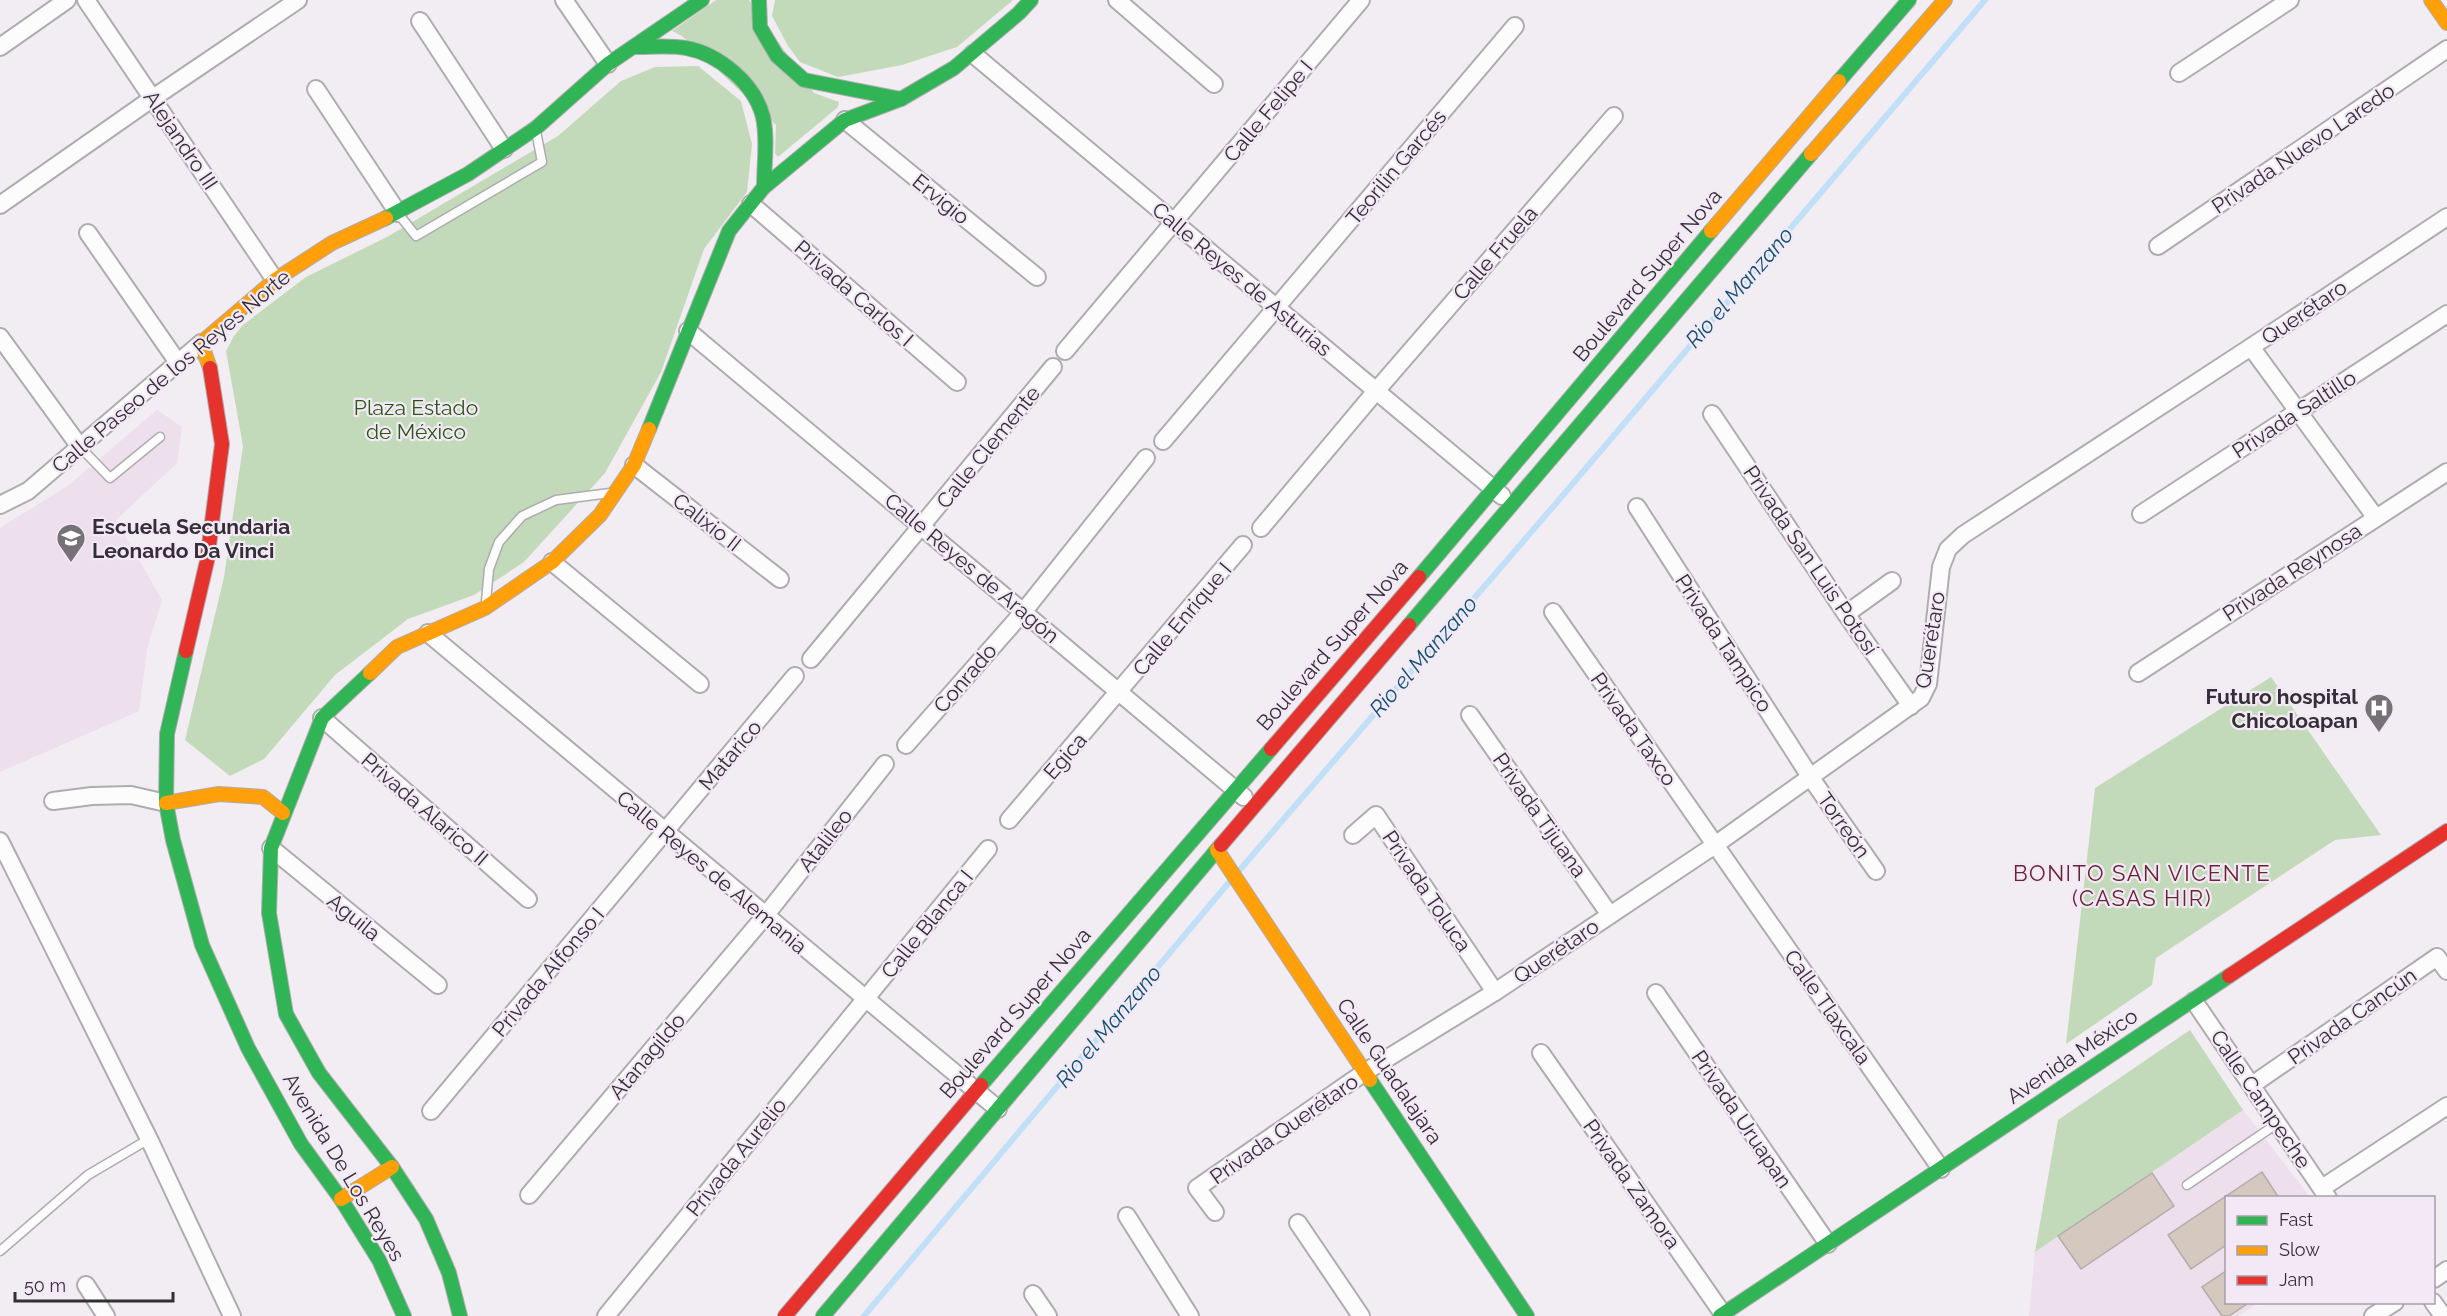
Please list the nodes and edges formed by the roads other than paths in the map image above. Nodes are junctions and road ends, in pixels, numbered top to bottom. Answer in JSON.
{"nodes":[{"id":1,"x":67,"y":0,"type":"edge"},
{"id":2,"x":86,"y":0,"type":"edge"},
{"id":3,"x":298,"y":0,"type":"edge"},
{"id":4,"x":564,"y":0,"type":"edge"},
{"id":5,"x":702,"y":0,"type":"edge"},
{"id":6,"x":759,"y":0,"type":"edge"},
{"id":7,"x":1030,"y":0,"type":"edge"},
{"id":8,"x":1117,"y":0,"type":"edge"},
{"id":9,"x":1361,"y":0,"type":"edge"},
{"id":10,"x":1910,"y":0,"type":"edge"},
{"id":11,"x":1945,"y":0,"type":"edge"},
{"id":12,"x":2290,"y":0,"type":"edge"},
{"id":13,"x":2432,"y":0,"type":"edge"},
{"id":14,"x":420,"y":21,"type":"dead end"},
{"id":15,"x":2447,"y":23,"type":"edge"},
{"id":16,"x":1515,"y":26,"type":"dead end"},
{"id":17,"x":0,"y":47,"type":"edge"},
{"id":18,"x":635,"y":47,"type":"junction"},
{"id":19,"x":2447,"y":49,"type":"edge"},
{"id":20,"x":973,"y":54,"type":"junction"},
{"id":21,"x":608,"y":64,"type":"junction"},
{"id":22,"x":2179,"y":73,"type":"dead end"},
{"id":23,"x":1214,"y":84,"type":"dead end"},
{"id":24,"x":316,"y":89,"type":"dead end"},
{"id":25,"x":153,"y":98,"type":"junction"},
{"id":26,"x":901,"y":99,"type":"junction"},
{"id":27,"x":1614,"y":116,"type":"dead end"},
{"id":28,"x":845,"y":120,"type":"junction"},
{"id":29,"x":536,"y":128,"type":"junction"},
{"id":30,"x":504,"y":149,"type":"junction"},
{"id":31,"x":764,"y":187,"type":"junction"},
{"id":32,"x":751,"y":204,"type":"junction"},
{"id":33,"x":0,"y":205,"type":"edge"},
{"id":34,"x":398,"y":213,"type":"junction"},
{"id":35,"x":2447,"y":216,"type":"edge"},
{"id":36,"x":1174,"y":222,"type":"junction"},
{"id":37,"x":88,"y":233,"type":"dead end"},
{"id":38,"x":2158,"y":246,"type":"dead end"},
{"id":39,"x":1037,"y":278,"type":"dead end"},
{"id":40,"x":275,"y":280,"type":"junction"},
{"id":41,"x":1277,"y":308,"type":"junction"},
{"id":42,"x":2447,"y":314,"type":"edge"},
{"id":43,"x":688,"y":331,"type":"junction"},
{"id":44,"x":0,"y":337,"type":"edge"},
{"id":45,"x":201,"y":344,"type":"junction"},
{"id":46,"x":2251,"y":347,"type":"junction"},
{"id":47,"x":1065,"y":351,"type":"dead end"},
{"id":48,"x":179,"y":364,"type":"junction"},
{"id":49,"x":1053,"y":367,"type":"dead end"},
{"id":50,"x":957,"y":382,"type":"dead end"},
{"id":51,"x":1376,"y":391,"type":"junction"},
{"id":52,"x":2298,"y":411,"type":"junction"},
{"id":53,"x":1712,"y":414,"type":"dead end"},
{"id":54,"x":160,"y":436,"type":"dead end"},
{"id":55,"x":1163,"y":441,"type":"dead end"},
{"id":56,"x":80,"y":447,"type":"junction"},
{"id":57,"x":1146,"y":458,"type":"dead end"},
{"id":58,"x":634,"y":465,"type":"junction"},
{"id":59,"x":2447,"y":472,"type":"edge"},
{"id":60,"x":1494,"y":489,"type":"junction"},
{"id":61,"x":615,"y":493,"type":"junction"},
{"id":62,"x":1512,"y":504,"type":"junction"},
{"id":63,"x":0,"y":505,"type":"edge"},
{"id":64,"x":1637,"y":507,"type":"dead end"},
{"id":65,"x":2141,"y":514,"type":"dead end"},
{"id":66,"x":2376,"y":518,"type":"junction"},
{"id":67,"x":922,"y":527,"type":"junction"},
{"id":68,"x":1261,"y":528,"type":"dead end"},
{"id":69,"x":1243,"y":545,"type":"dead end"},
{"id":70,"x":552,"y":562,"type":"junction"},
{"id":71,"x":780,"y":579,"type":"dead end"},
{"id":72,"x":1892,"y":581,"type":"dead end"},
{"id":73,"x":485,"y":608,"type":"junction"},
{"id":74,"x":1024,"y":611,"type":"junction"},
{"id":75,"x":1553,"y":612,"type":"dead end"},
{"id":76,"x":1846,"y":614,"type":"junction"},
{"id":77,"x":428,"y":633,"type":"junction"},
{"id":78,"x":811,"y":658,"type":"dead end"},
{"id":79,"x":2138,"y":673,"type":"dead end"},
{"id":80,"x":795,"y":676,"type":"dead end"},
{"id":81,"x":700,"y":684,"type":"dead end"},
{"id":82,"x":1120,"y":692,"type":"junction"},
{"id":83,"x":1911,"y":706,"type":"junction"},
{"id":84,"x":1470,"y":715,"type":"dead end"},
{"id":85,"x":322,"y":718,"type":"junction"},
{"id":86,"x":906,"y":745,"type":"dead end"},
{"id":87,"x":885,"y":764,"type":"dead end"},
{"id":88,"x":1811,"y":778,"type":"junction"},
{"id":89,"x":1235,"y":789,"type":"junction"},
{"id":90,"x":53,"y":801,"type":"dead end"},
{"id":91,"x":166,"y":803,"type":"junction"},
{"id":92,"x":1255,"y":806,"type":"junction"},
{"id":93,"x":284,"y":813,"type":"junction"},
{"id":94,"x":1009,"y":820,"type":"dead end"},
{"id":95,"x":2447,"y":831,"type":"edge"},
{"id":96,"x":665,"y":833,"type":"junction"},
{"id":97,"x":1353,"y":835,"type":"dead end"},
{"id":98,"x":0,"y":842,"type":"edge"},
{"id":99,"x":1715,"y":845,"type":"junction"},
{"id":100,"x":271,"y":848,"type":"junction"},
{"id":101,"x":988,"y":849,"type":"dead end"},
{"id":102,"x":1221,"y":855,"type":"junction"},
{"id":103,"x":1876,"y":871,"type":"dead end"},
{"id":104,"x":528,"y":899,"type":"dead end"},
{"id":105,"x":1610,"y":915,"type":"junction"},
{"id":106,"x":765,"y":916,"type":"junction"},
{"id":107,"x":2447,"y":971,"type":"edge"},
{"id":108,"x":438,"y":985,"type":"dead end"},
{"id":109,"x":1495,"y":992,"type":"junction"},
{"id":110,"x":1656,"y":993,"type":"dead end"},
{"id":111,"x":865,"y":999,"type":"junction"},
{"id":112,"x":2194,"y":1000,"type":"junction"},
{"id":113,"x":1541,"y":1053,"type":"dead end"},
{"id":114,"x":1365,"y":1072,"type":"junction"},
{"id":115,"x":2252,"y":1085,"type":"junction"},
{"id":116,"x":975,"y":1090,"type":"junction"},
{"id":117,"x":2447,"y":1106,"type":"edge"},
{"id":118,"x":998,"y":1109,"type":"junction"},
{"id":119,"x":430,"y":1111,"type":"dead end"},
{"id":120,"x":2278,"y":1123,"type":"junction"},
{"id":121,"x":149,"y":1139,"type":"junction"},
{"id":122,"x":392,"y":1167,"type":"junction"},
{"id":123,"x":1941,"y":1169,"type":"junction"},
{"id":124,"x":2187,"y":1185,"type":"dead end"},
{"id":125,"x":2325,"y":1193,"type":"edge"},
{"id":126,"x":529,"y":1195,"type":"dead end"},
{"id":127,"x":340,"y":1199,"type":"junction"},
{"id":128,"x":1215,"y":1212,"type":"dead end"},
{"id":129,"x":1127,"y":1216,"type":"dead end"},
{"id":130,"x":1298,"y":1223,"type":"dead end"},
{"id":131,"x":1828,"y":1244,"type":"junction"},
{"id":132,"x":0,"y":1251,"type":"edge"},
{"id":133,"x":86,"y":1285,"type":"dead end"},
{"id":134,"x":1033,"y":1294,"type":"dead end"},
{"id":135,"x":2392,"y":1304,"type":"edge"},
{"id":136,"x":1721,"y":1315,"type":"edge"},
{"id":137,"x":106,"y":1316,"type":"edge"},
{"id":138,"x":232,"y":1316,"type":"edge"},
{"id":139,"x":404,"y":1316,"type":"edge"},
{"id":140,"x":460,"y":1316,"type":"edge"},
{"id":141,"x":606,"y":1316,"type":"edge"},
{"id":142,"x":785,"y":1316,"type":"edge"},
{"id":143,"x":823,"y":1316,"type":"edge"},
{"id":144,"x":1048,"y":1316,"type":"edge"},
{"id":145,"x":1190,"y":1316,"type":"edge"},
{"id":146,"x":1360,"y":1316,"type":"edge"},
{"id":147,"x":1527,"y":1316,"type":"edge"},
{"id":148,"x":2373,"y":1316,"type":"edge"}],
"edges":[{"from":1,"to":17,"type":"street"},
{"from":2,"to":25,"type":"street","name":"Alejandro III"},
{"from":3,"to":25,"type":"street"},
{"from":4,"to":21,"type":"street"},
{"from":5,"to":18,"type":"street","name":"Calle Paseo de los Reyes Norte"},
{"from":6,"to":26,"type":"street"},
{"from":7,"to":20,"type":"street"},
{"from":8,"to":23,"type":"street"},
{"from":9,"to":36,"type":"street","name":"Calle Felipe I"},
{"from":10,"to":60,"type":"street","name":"Boulevard Super Nova"},
{"from":11,"to":62,"type":"street"},
{"from":12,"to":22,"type":"street"},
{"from":13,"to":15,"type":"street"},
{"from":14,"to":30,"type":"street"},
{"from":16,"to":41,"type":"street","name":"Teorilin Garcés"},
{"from":18,"to":21,"type":"street","name":"Calle Paseo de los Reyes Norte"},
{"from":18,"to":31,"type":"street"},
{"from":19,"to":38,"type":"street","name":"Privada Nuevo Laredo"},
{"from":20,"to":26,"type":"street"},
{"from":20,"to":36,"type":"street","name":"Calle Reyes de Asturias"},
{"from":21,"to":29,"type":"street","name":"Calle Paseo de los Reyes Norte"},
{"from":24,"to":34,"type":"street"},
{"from":25,"to":33,"type":"street"},
{"from":25,"to":40,"type":"street","name":"Alejandro III"},
{"from":26,"to":28,"type":"street"},
{"from":27,"to":51,"type":"street","name":"Calle Fruela"},
{"from":28,"to":31,"type":"street"},
{"from":28,"to":39,"type":"street","name":"Ervigio"},
{"from":29,"to":30,"type":"street","name":"Calle Paseo de los Reyes Norte"},
{"from":29,"to":34,"type":"lane"},
{"from":30,"to":34,"type":"street","name":"Calle Paseo de los Reyes Norte"},
{"from":31,"to":32,"type":"street"},
{"from":32,"to":43,"type":"street"},
{"from":32,"to":50,"type":"street","name":"Privada Carlos I"},
{"from":34,"to":40,"type":"street","name":"Calle Paseo de los Reyes Norte"},
{"from":35,"to":46,"type":"street","name":"Querétaro"},
{"from":36,"to":41,"type":"street","name":"Calle Reyes de Asturias"},
{"from":36,"to":47,"type":"street","name":"Calle Felipe I"},
{"from":37,"to":48,"type":"street"},
{"from":40,"to":45,"type":"street","name":"Calle Paseo de los Reyes Norte"},
{"from":41,"to":51,"type":"street","name":"Calle Reyes de Asturias"},
{"from":41,"to":55,"type":"street","name":"Teorilin Garcés"},
{"from":42,"to":52,"type":"street","name":"Privada Saltillo"},
{"from":43,"to":58,"type":"street"},
{"from":43,"to":67,"type":"street","name":"Calle Reyes de Aragón"},
{"from":44,"to":56,"type":"street"},
{"from":45,"to":48,"type":"street","name":"Calle Paseo de los Reyes Norte"},
{"from":45,"to":91,"type":"street","name":"Avenida De Los Reyes"},
{"from":46,"to":52,"type":"street"},
{"from":46,"to":83,"type":"street","name":"Querétaro"},
{"from":48,"to":56,"type":"street","name":"Calle Paseo de los Reyes Norte"},
{"from":49,"to":67,"type":"street","name":"Calle Clemente"},
{"from":51,"to":60,"type":"street","name":"Calle Reyes de Asturias"},
{"from":51,"to":68,"type":"street","name":"Calle Fruela"},
{"from":52,"to":65,"type":"street","name":"Privada Saltillo"},
{"from":52,"to":66,"type":"street"},
{"from":53,"to":76,"type":"street","name":"Privada San Luis Potosí"},
{"from":54,"to":56,"type":"lane"},
{"from":56,"to":63,"type":"street","name":"Calle Paseo de los Reyes Norte"},
{"from":57,"to":74,"type":"street","name":"Conrado"},
{"from":58,"to":61,"type":"street"},
{"from":58,"to":71,"type":"street","name":"Calixio II"},
{"from":59,"to":66,"type":"street","name":"Privada Reynosa"},
{"from":60,"to":62,"type":"street","name":"Calle Reyes de Asturias"},
{"from":60,"to":89,"type":"street","name":"Boulevard Super Nova"},
{"from":61,"to":70,"type":"street"},
{"from":61,"to":73,"type":"lane"},
{"from":62,"to":92,"type":"street"},
{"from":64,"to":88,"type":"street","name":"Privada Tampico"},
{"from":66,"to":79,"type":"street","name":"Privada Reynosa"},
{"from":67,"to":74,"type":"street","name":"Calle Reyes de Aragón"},
{"from":67,"to":78,"type":"street","name":"Calle Clemente"},
{"from":69,"to":82,"type":"street","name":"Calle Enrique I"},
{"from":70,"to":73,"type":"street"},
{"from":70,"to":81,"type":"street"},
{"from":72,"to":76,"type":"street"},
{"from":73,"to":77,"type":"street"},
{"from":74,"to":82,"type":"street","name":"Calle Reyes de Aragón"},
{"from":74,"to":86,"type":"street","name":"Conrado"},
{"from":75,"to":99,"type":"street","name":"Privada Taxco"},
{"from":76,"to":83,"type":"street","name":"Privada San Luis Potosí"},
{"from":77,"to":85,"type":"street"},
{"from":77,"to":96,"type":"street","name":"Calle Reyes de Alemania"},
{"from":80,"to":96,"type":"street","name":"Matarico"},
{"from":82,"to":89,"type":"street","name":"Calle Reyes de Aragón"},
{"from":82,"to":94,"type":"street","name":"Egica"},
{"from":83,"to":88,"type":"street","name":"Querétaro"},
{"from":84,"to":105,"type":"street","name":"Privada Tijuana"},
{"from":85,"to":93,"type":"street"},
{"from":85,"to":104,"type":"street","name":"Privada Alarico II"},
{"from":87,"to":106,"type":"street","name":"Atalileo"},
{"from":88,"to":99,"type":"street","name":"Querétaro"},
{"from":88,"to":103,"type":"street","name":"Torreón"},
{"from":89,"to":92,"type":"street","name":"Calle Reyes de Aragón"},
{"from":89,"to":116,"type":"street","name":"Boulevard Super Nova"},
{"from":90,"to":91,"type":"street"},
{"from":91,"to":93,"type":"street"},
{"from":91,"to":127,"type":"street","name":"Avenida De Los Reyes"},
{"from":92,"to":102,"type":"street"},
{"from":93,"to":100,"type":"street"},
{"from":95,"to":112,"type":"street","name":"Avenida México"},
{"from":96,"to":106,"type":"street","name":"Calle Reyes de Alemania"},
{"from":96,"to":119,"type":"street","name":"Privada Alfonso I"},
{"from":97,"to":109,"type":"street","name":"Privada Toluca"},
{"from":98,"to":121,"type":"street"},
{"from":99,"to":105,"type":"street","name":"Querétaro"},
{"from":99,"to":123,"type":"street","name":"Calle Tlaxcala"},
{"from":100,"to":108,"type":"street","name":"Aguila"},
{"from":100,"to":122,"type":"street"},
{"from":101,"to":111,"type":"street","name":"Calle Blanca I"},
{"from":102,"to":114,"type":"street","name":"Calle Guadalajara"},
{"from":102,"to":118,"type":"street"},
{"from":105,"to":109,"type":"street","name":"Querétaro"},
{"from":106,"to":111,"type":"street","name":"Calle Reyes de Alemania"},
{"from":106,"to":126,"type":"street","name":"Atanagildo"},
{"from":107,"to":115,"type":"street","name":"Privada Cancún"},
{"from":109,"to":114,"type":"street","name":"Querétaro"},
{"from":110,"to":131,"type":"street","name":"Privada Uruapan"},
{"from":111,"to":116,"type":"street","name":"Calle Reyes de Alemania"},
{"from":111,"to":141,"type":"street","name":"Privada Aurelio"},
{"from":112,"to":115,"type":"street","name":"Calle Campeche"},
{"from":112,"to":123,"type":"street","name":"Avenida México"},
{"from":113,"to":136,"type":"street","name":"Privada Zamora"},
{"from":114,"to":128,"type":"street","name":"Privada Querétaro"},
{"from":114,"to":147,"type":"street","name":"Calle Guadalajara"},
{"from":115,"to":120,"type":"street","name":"Calle Campeche"},
{"from":116,"to":118,"type":"street","name":"Calle Reyes de Alemania"},
{"from":116,"to":142,"type":"street","name":"Boulevard Super Nova"},
{"from":117,"to":125,"type":"street"},
{"from":118,"to":143,"type":"street"},
{"from":120,"to":124,"type":"lane"},
{"from":120,"to":125,"type":"street","name":"Calle Campeche"},
{"from":121,"to":132,"type":"lane"},
{"from":121,"to":138,"type":"street"},
{"from":122,"to":127,"type":"street"},
{"from":122,"to":140,"type":"street"},
{"from":123,"to":131,"type":"street","name":"Avenida México"},
{"from":127,"to":139,"type":"street","name":"Avenida De Los Reyes"},
{"from":129,"to":145,"type":"street"},
{"from":130,"to":146,"type":"street"},
{"from":131,"to":136,"type":"street","name":"Avenida México"},
{"from":133,"to":137,"type":"street"},
{"from":134,"to":144,"type":"street"},
{"from":135,"to":148,"type":"street"}]}
